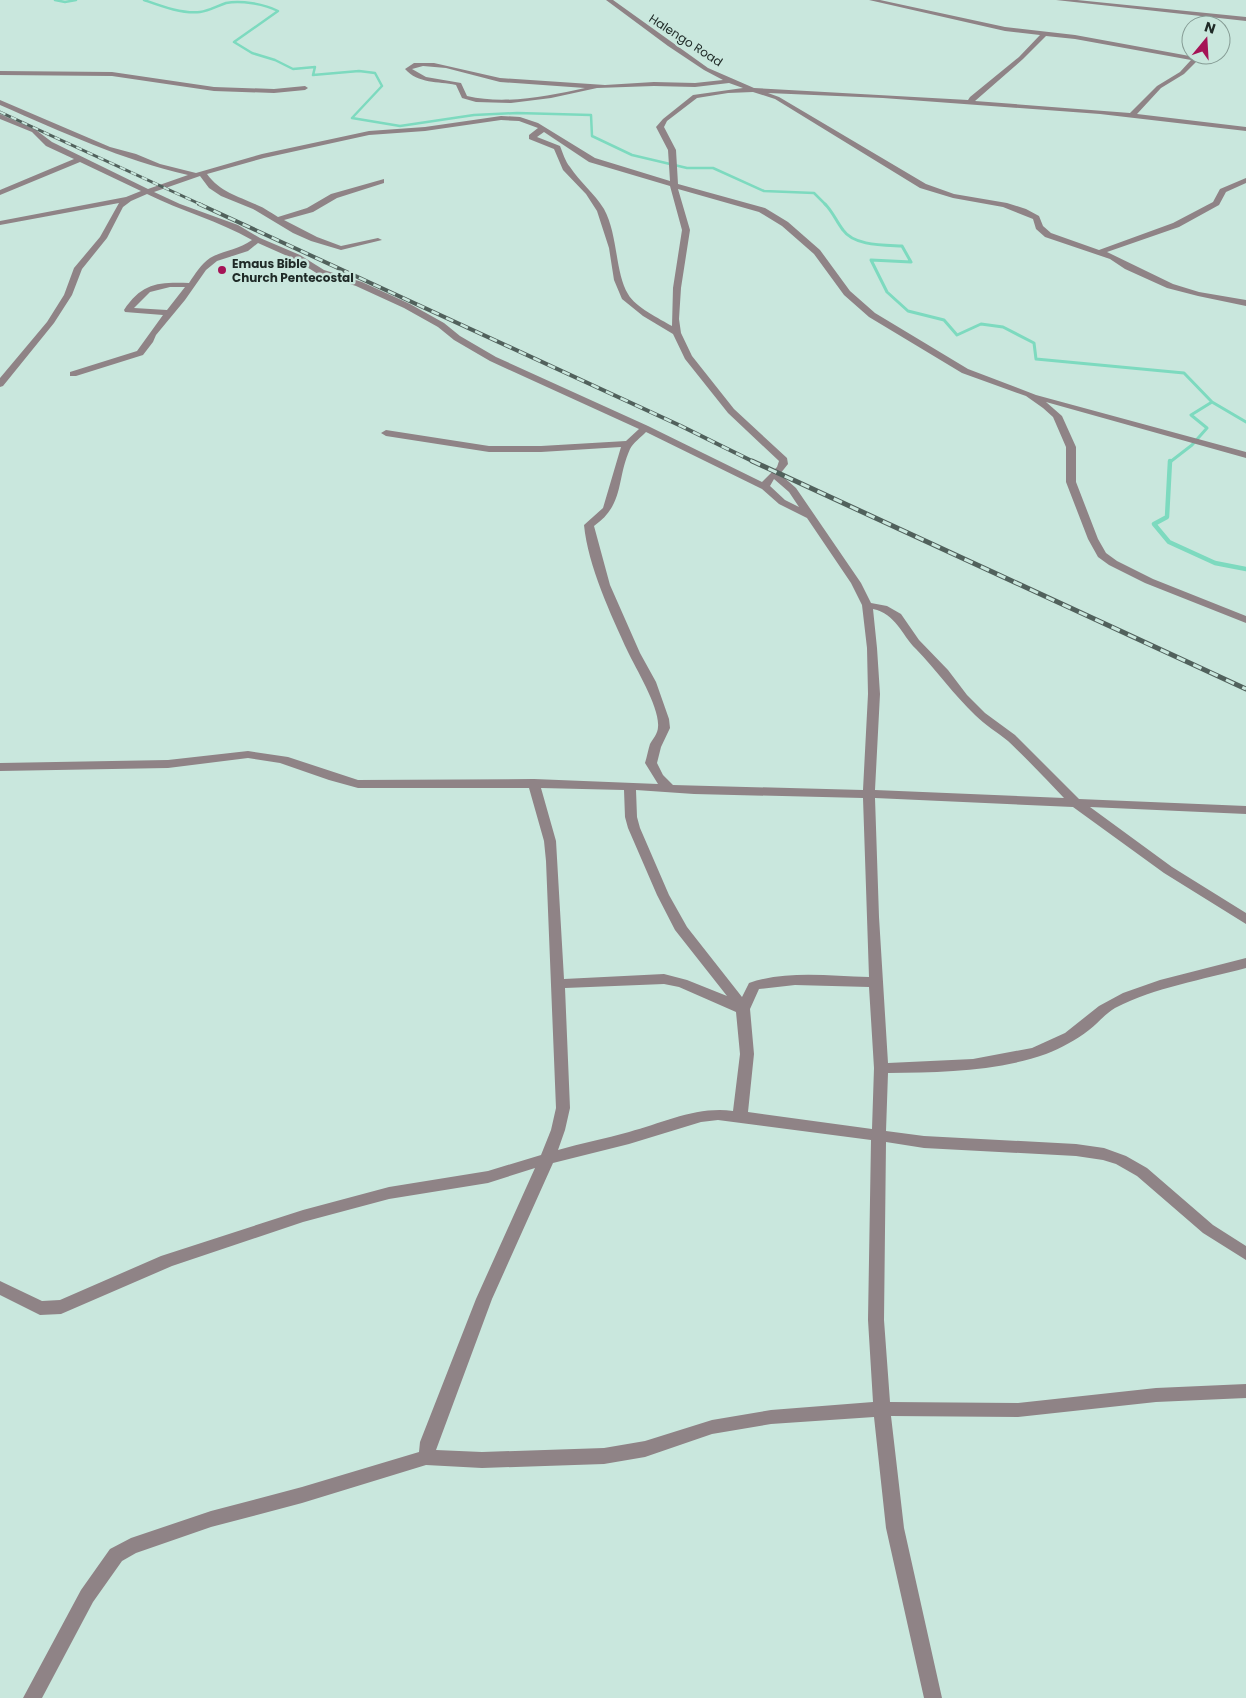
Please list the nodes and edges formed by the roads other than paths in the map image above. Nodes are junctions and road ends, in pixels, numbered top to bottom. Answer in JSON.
{"nodes":[{"id":1,"x":609,"y":0,"type":"edge"},
{"id":2,"x":872,"y":0,"type":"edge"},
{"id":3,"x":1059,"y":0,"type":"edge"},
{"id":4,"x":1246,"y":19,"type":"edge"},
{"id":5,"x":1044,"y":33,"type":"junction"},
{"id":6,"x":1181,"y":54,"type":"edge"},
{"id":7,"x":1190,"y":65,"type":"edge"},
{"id":8,"x":0,"y":73,"type":"edge"},
{"id":9,"x":728,"y":81,"type":"junction"},
{"id":10,"x":599,"y":86,"type":"junction"},
{"id":11,"x":305,"y":88,"type":"dead end"},
{"id":12,"x":755,"y":90,"type":"junction"},
{"id":13,"x":0,"y":102,"type":"edge"},
{"id":14,"x":971,"y":103,"type":"junction"},
{"id":15,"x":1132,"y":115,"type":"junction"},
{"id":16,"x":0,"y":116,"type":"edge"},
{"id":17,"x":542,"y":127,"type":"junction"},
{"id":18,"x":1246,"y":129,"type":"edge"},
{"id":19,"x":80,"y":159,"type":"junction"},
{"id":20,"x":199,"y":174,"type":"junction"},
{"id":21,"x":1246,"y":180,"type":"edge"},
{"id":22,"x":381,"y":181,"type":"dead end"},
{"id":23,"x":674,"y":184,"type":"junction"},
{"id":24,"x":0,"y":192,"type":"edge"},
{"id":25,"x":147,"y":192,"type":"junction"},
{"id":26,"x":128,"y":199,"type":"junction"},
{"id":27,"x":277,"y":220,"type":"junction"},
{"id":28,"x":0,"y":223,"type":"edge"},
{"id":29,"x":257,"y":240,"type":"junction"},
{"id":30,"x":378,"y":240,"type":"dead end"},
{"id":31,"x":1100,"y":252,"type":"junction"},
{"id":32,"x":189,"y":285,"type":"junction"},
{"id":33,"x":1246,"y":303,"type":"edge"},
{"id":34,"x":169,"y":313,"type":"junction"},
{"id":35,"x":677,"y":333,"type":"junction"},
{"id":36,"x":73,"y":374,"type":"dead end"},
{"id":37,"x":0,"y":384,"type":"edge"},
{"id":38,"x":1029,"y":394,"type":"junction"},
{"id":39,"x":645,"y":428,"type":"junction"},
{"id":40,"x":386,"y":433,"type":"dead end"},
{"id":41,"x":628,"y":444,"type":"junction"},
{"id":42,"x":1246,"y":455,"type":"edge"},
{"id":43,"x":775,"y":475,"type":"junction"},
{"id":44,"x":765,"y":487,"type":"junction"},
{"id":45,"x":810,"y":516,"type":"junction"},
{"id":46,"x":867,"y":605,"type":"junction"},
{"id":47,"x":1246,"y":620,"type":"edge"},
{"id":48,"x":0,"y":767,"type":"edge"},
{"id":49,"x":534,"y":783,"type":"junction"},
{"id":50,"x":630,"y":786,"type":"junction"},
{"id":51,"x":669,"y":788,"type":"junction"},
{"id":52,"x":869,"y":794,"type":"junction"},
{"id":53,"x":1076,"y":803,"type":"junction"},
{"id":54,"x":1246,"y":810,"type":"edge"},
{"id":55,"x":1246,"y":920,"type":"edge"},
{"id":56,"x":1246,"y":963,"type":"edge"},
{"id":57,"x":877,"y":982,"type":"junction"},
{"id":58,"x":558,"y":984,"type":"junction"},
{"id":59,"x":743,"y":1009,"type":"junction"},
{"id":60,"x":881,"y":1068,"type":"junction"},
{"id":61,"x":740,"y":1115,"type":"junction"},
{"id":62,"x":880,"y":1135,"type":"junction"},
{"id":63,"x":547,"y":1159,"type":"junction"},
{"id":64,"x":1246,"y":1254,"type":"edge"},
{"id":65,"x":0,"y":1288,"type":"edge"},
{"id":66,"x":1246,"y":1391,"type":"edge"},
{"id":67,"x":882,"y":1409,"type":"junction"},
{"id":68,"x":426,"y":1457,"type":"junction"},
{"id":69,"x":32,"y":1698,"type":"edge"},
{"id":70,"x":933,"y":1698,"type":"edge"}],
"edges":[{"from":1,"to":9,"type":"street","name":"Halengo Road"},
{"from":2,"to":5,"type":"street"},
{"from":3,"to":4,"type":"street"},
{"from":5,"to":6,"type":"street"},
{"from":5,"to":14,"type":"street"},
{"from":7,"to":15,"type":"street"},
{"from":8,"to":11,"type":"street"},
{"from":9,"to":10,"type":"street"},
{"from":9,"to":12,"type":"street","name":"Halengo Road"},
{"from":10,"to":10,"type":"street"},
{"from":12,"to":14,"type":"street"},
{"from":12,"to":23,"type":"street"},
{"from":12,"to":31,"type":"street"},
{"from":13,"to":20,"type":"street"},
{"from":14,"to":15,"type":"street"},
{"from":15,"to":18,"type":"street"},
{"from":16,"to":19,"type":"street"},
{"from":17,"to":20,"type":"street"},
{"from":17,"to":23,"type":"street"},
{"from":17,"to":35,"type":"street"},
{"from":19,"to":24,"type":"street"},
{"from":19,"to":25,"type":"street"},
{"from":20,"to":25,"type":"street"},
{"from":20,"to":27,"type":"street"},
{"from":21,"to":31,"type":"street"},
{"from":22,"to":27,"type":"street"},
{"from":23,"to":35,"type":"street"},
{"from":23,"to":38,"type":"street"},
{"from":25,"to":26,"type":"street"},
{"from":25,"to":29,"type":"street"},
{"from":26,"to":28,"type":"street"},
{"from":26,"to":37,"type":"street"},
{"from":27,"to":30,"type":"street"},
{"from":29,"to":32,"type":"street"},
{"from":29,"to":39,"type":"street"},
{"from":31,"to":33,"type":"street"},
{"from":32,"to":34,"type":"street"},
{"from":32,"to":34,"type":"street"},
{"from":34,"to":36,"type":"street"},
{"from":35,"to":43,"type":"street"},
{"from":38,"to":42,"type":"street"},
{"from":38,"to":47,"type":"street"},
{"from":39,"to":41,"type":"street"},
{"from":39,"to":44,"type":"street"},
{"from":40,"to":41,"type":"street"},
{"from":41,"to":51,"type":"street"},
{"from":43,"to":44,"type":"street"},
{"from":43,"to":45,"type":"street"},
{"from":44,"to":45,"type":"street"},
{"from":45,"to":46,"type":"street"},
{"from":46,"to":52,"type":"street"},
{"from":46,"to":53,"type":"street"},
{"from":48,"to":49,"type":"street"},
{"from":49,"to":50,"type":"street"},
{"from":49,"to":58,"type":"street"},
{"from":50,"to":51,"type":"street"},
{"from":50,"to":59,"type":"street"},
{"from":51,"to":52,"type":"street"},
{"from":52,"to":53,"type":"street"},
{"from":52,"to":57,"type":"street"},
{"from":53,"to":54,"type":"street"},
{"from":53,"to":55,"type":"street"},
{"from":56,"to":60,"type":"street"},
{"from":57,"to":59,"type":"street"},
{"from":57,"to":60,"type":"street"},
{"from":58,"to":59,"type":"street"},
{"from":58,"to":63,"type":"street"},
{"from":59,"to":61,"type":"street"},
{"from":60,"to":62,"type":"street"},
{"from":61,"to":62,"type":"street"},
{"from":61,"to":63,"type":"street"},
{"from":62,"to":64,"type":"street"},
{"from":62,"to":67,"type":"street"},
{"from":63,"to":65,"type":"street"},
{"from":63,"to":68,"type":"street"},
{"from":66,"to":67,"type":"street"},
{"from":67,"to":68,"type":"street"},
{"from":67,"to":70,"type":"street"},
{"from":68,"to":69,"type":"street"}]}
